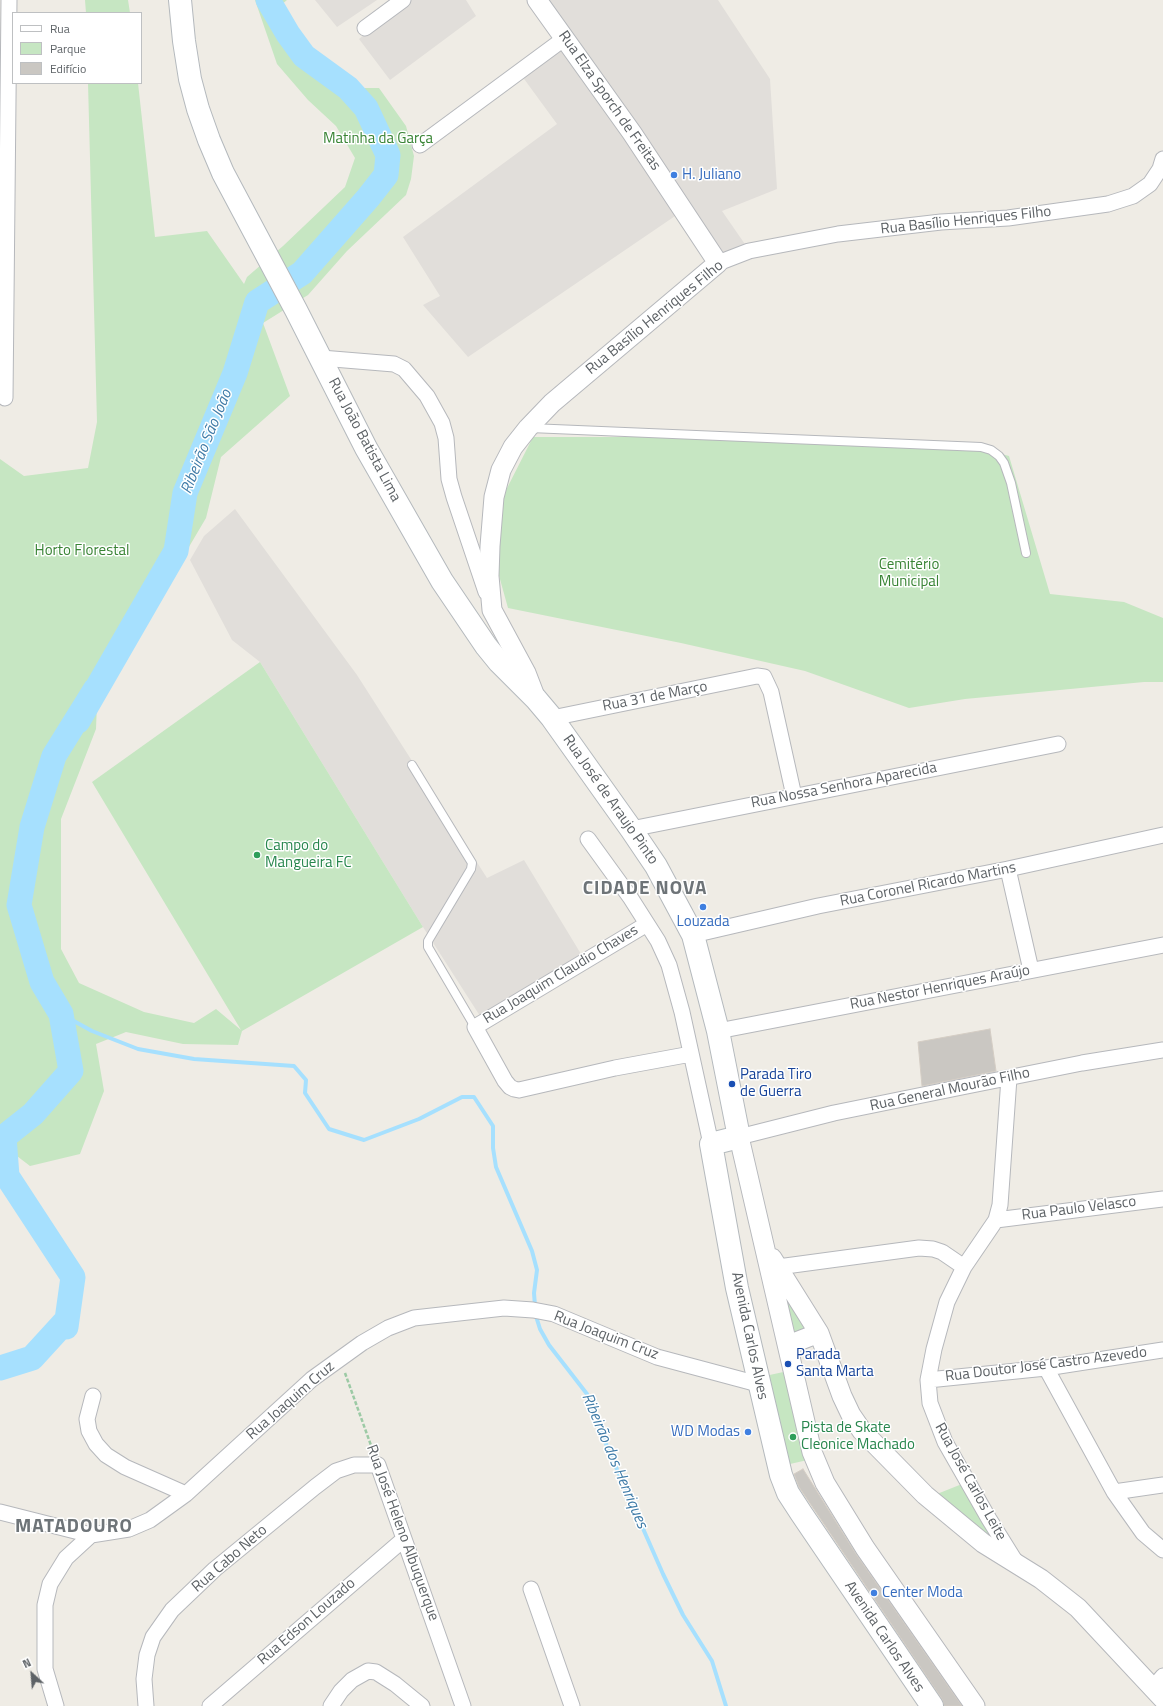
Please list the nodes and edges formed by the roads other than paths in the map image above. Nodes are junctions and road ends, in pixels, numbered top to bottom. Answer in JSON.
{"nodes":[{"id":1,"x":9,"y":0,"type":"edge"},
{"id":2,"x":180,"y":0,"type":"edge"},
{"id":3,"x":403,"y":0,"type":"edge"},
{"id":4,"x":537,"y":0,"type":"edge"},
{"id":5,"x":366,"y":28,"type":"dead end"},
{"id":6,"x":565,"y":38,"type":"junction"},
{"id":7,"x":420,"y":145,"type":"dead end"},
{"id":8,"x":1163,"y":158,"type":"edge"},
{"id":9,"x":718,"y":263,"type":"junction"},
{"id":10,"x":321,"y":358,"type":"junction"},
{"id":11,"x":5,"y":398,"type":"dead end"},
{"id":12,"x":528,"y":428,"type":"junction"},
{"id":13,"x":1026,"y":553,"type":"dead end"},
{"id":14,"x":492,"y":610,"type":"junction"},
{"id":15,"x":486,"y":646,"type":"joint"},
{"id":16,"x":536,"y":699,"type":"junction"},
{"id":17,"x":552,"y":718,"type":"junction"},
{"id":18,"x":1058,"y":744,"type":"dead end"},
{"id":19,"x":412,"y":765,"type":"dead end"},
{"id":20,"x":794,"y":796,"type":"junction"},
{"id":21,"x":631,"y":829,"type":"junction"},
{"id":22,"x":1163,"y":835,"type":"edge"},
{"id":23,"x":588,"y":839,"type":"dead end"},
{"id":24,"x":1008,"y":869,"type":"junction"},
{"id":25,"x":648,"y":924,"type":"junction"},
{"id":26,"x":693,"y":935,"type":"junction"},
{"id":27,"x":1163,"y":945,"type":"edge"},
{"id":28,"x":1031,"y":970,"type":"junction"},
{"id":29,"x":475,"y":1027,"type":"junction"},
{"id":30,"x":718,"y":1031,"type":"junction"},
{"id":31,"x":1163,"y":1050,"type":"edge"},
{"id":32,"x":691,"y":1054,"type":"junction"},
{"id":33,"x":1009,"y":1078,"type":"junction"},
{"id":34,"x":739,"y":1137,"type":"junction"},
{"id":35,"x":711,"y":1144,"type":"junction"},
{"id":36,"x":1163,"y":1198,"type":"edge"},
{"id":37,"x":996,"y":1220,"type":"junction"},
{"id":38,"x":766,"y":1248,"type":"junction"},
{"id":39,"x":778,"y":1267,"type":"junction"},
{"id":40,"x":964,"y":1267,"type":"junction"},
{"id":41,"x":819,"y":1333,"type":"junction"},
{"id":42,"x":786,"y":1336,"type":"junction"},
{"id":43,"x":1163,"y":1350,"type":"edge"},
{"id":44,"x":1046,"y":1368,"type":"junction"},
{"id":45,"x":928,"y":1380,"type":"junction"},
{"id":46,"x":758,"y":1384,"type":"junction"},
{"id":47,"x":93,"y":1396,"type":"dead end"},
{"id":48,"x":378,"y":1465,"type":"joint"},
{"id":49,"x":1163,"y":1485,"type":"edge"},
{"id":50,"x":1114,"y":1492,"type":"junction"},
{"id":51,"x":186,"y":1494,"type":"junction"},
{"id":52,"x":0,"y":1512,"type":"edge"},
{"id":53,"x":91,"y":1535,"type":"junction"},
{"id":54,"x":404,"y":1539,"type":"junction"},
{"id":55,"x":1163,"y":1550,"type":"edge"},
{"id":56,"x":1017,"y":1564,"type":"junction"},
{"id":57,"x":531,"y":1589,"type":"dead end"},
{"id":58,"x":1159,"y":1688,"type":"edge"},
{"id":59,"x":56,"y":1706,"type":"edge"},
{"id":60,"x":146,"y":1706,"type":"edge"},
{"id":61,"x":210,"y":1706,"type":"edge"},
{"id":62,"x":331,"y":1706,"type":"edge"},
{"id":63,"x":422,"y":1706,"type":"edge"},
{"id":64,"x":463,"y":1706,"type":"edge"},
{"id":65,"x":572,"y":1706,"type":"edge"},
{"id":66,"x":932,"y":1706,"type":"edge"},
{"id":67,"x":975,"y":1706,"type":"edge"}],
"edges":[{"from":1,"to":11,"type":"street"},
{"from":2,"to":10,"type":"main road","name":"Rua João Batista Lima"},
{"from":3,"to":5,"type":"street"},
{"from":4,"to":6,"type":"street","name":"Rua Elza Sporch de Freitas"},
{"from":6,"to":7,"type":"street"},
{"from":6,"to":9,"type":"street","name":"Rua Elza Sporch de Freitas"},
{"from":8,"to":9,"type":"street","name":"Rua Basílio Henriques Filho"},
{"from":9,"to":12,"type":"street","name":"Rua Basílio Henriques Filho"},
{"from":10,"to":14,"type":"street"},
{"from":10,"to":15,"type":"main road","name":"Rua João Batista Lima"},
{"from":12,"to":13,"type":"lane"},
{"from":12,"to":14,"type":"street","name":"Rua Basílio Henriques Filho"},
{"from":14,"to":16,"type":"street","name":"Rua Basílio Henriques Filho"},
{"from":15,"to":16,"type":"main road","name":"Rua José de Araujo Pinto"},
{"from":16,"to":17,"type":"main road","name":"Rua José de Araujo Pinto"},
{"from":17,"to":20,"type":"street","name":"Rua 31 de Março"},
{"from":17,"to":21,"type":"main road","name":"Rua José de Araujo Pinto"},
{"from":18,"to":20,"type":"street","name":"Rua Nossa Senhora Aparecida"},
{"from":19,"to":29,"type":"lane"},
{"from":20,"to":21,"type":"street","name":"Rua Nossa Senhora Aparecida"},
{"from":21,"to":26,"type":"main road","name":"Rua José de Araujo Pinto"},
{"from":22,"to":24,"type":"street","name":"Rua Coronel Ricardo Martins"},
{"from":23,"to":25,"type":"street"},
{"from":24,"to":26,"type":"street","name":"Rua Coronel Ricardo Martins"},
{"from":24,"to":28,"type":"street"},
{"from":25,"to":29,"type":"street","name":"Rua Joaquim Claudio Chaves"},
{"from":25,"to":32,"type":"street"},
{"from":26,"to":30,"type":"main road","name":"Rua José de Araujo Pinto"},
{"from":27,"to":28,"type":"street","name":"Rua Nestor Henriques Araújo"},
{"from":28,"to":30,"type":"street","name":"Rua Nestor Henriques Araújo"},
{"from":29,"to":32,"type":"street"},
{"from":30,"to":34,"type":"main road","name":"Rua José de Araujo Pinto"},
{"from":31,"to":33,"type":"street","name":"Rua General Mourão Filho"},
{"from":32,"to":35,"type":"street"},
{"from":33,"to":34,"type":"street","name":"Rua General Mourão Filho"},
{"from":33,"to":37,"type":"street","name":"Rua José Carlos Leite"},
{"from":34,"to":35,"type":"main road"},
{"from":34,"to":38,"type":"street"},
{"from":35,"to":46,"type":"main road","name":"Avenida Carlos Alves"},
{"from":36,"to":37,"type":"street","name":"Rua Paulo Velasco"},
{"from":37,"to":40,"type":"street","name":"Rua José Carlos Leite"},
{"from":38,"to":39,"type":"street"},
{"from":38,"to":42,"type":"street"},
{"from":39,"to":40,"type":"street"},
{"from":39,"to":41,"type":"street"},
{"from":40,"to":45,"type":"street","name":"Rua José Carlos Leite"},
{"from":41,"to":42,"type":"street"},
{"from":41,"to":56,"type":"street"},
{"from":42,"to":67,"type":"street"},
{"from":43,"to":44,"type":"street","name":"Rua Doutor José Castro Azevedo"},
{"from":44,"to":45,"type":"street","name":"Rua Doutor José Castro Azevedo"},
{"from":44,"to":50,"type":"street"},
{"from":45,"to":56,"type":"street","name":"Rua José Carlos Leite"},
{"from":46,"to":51,"type":"street","name":"Rua Joaquim Cruz"},
{"from":46,"to":66,"type":"main road","name":"Avenida Carlos Alves"},
{"from":47,"to":51,"type":"street"},
{"from":48,"to":54,"type":"street","name":"Rua José Heleno Albuquerque"},
{"from":48,"to":60,"type":"street","name":"Rua Cabo Neto"},
{"from":49,"to":50,"type":"street"},
{"from":50,"to":55,"type":"street"},
{"from":51,"to":53,"type":"street","name":"Rua Joaquim Cruz"},
{"from":52,"to":53,"type":"street","name":"Rua Joaquim Cruz"},
{"from":53,"to":59,"type":"street"},
{"from":54,"to":61,"type":"street","name":"Rua Edson Louzado"},
{"from":54,"to":64,"type":"street","name":"Rua José Heleno Albuquerque"},
{"from":56,"to":58,"type":"street"},
{"from":57,"to":65,"type":"street"},
{"from":62,"to":63,"type":"street"}]}
